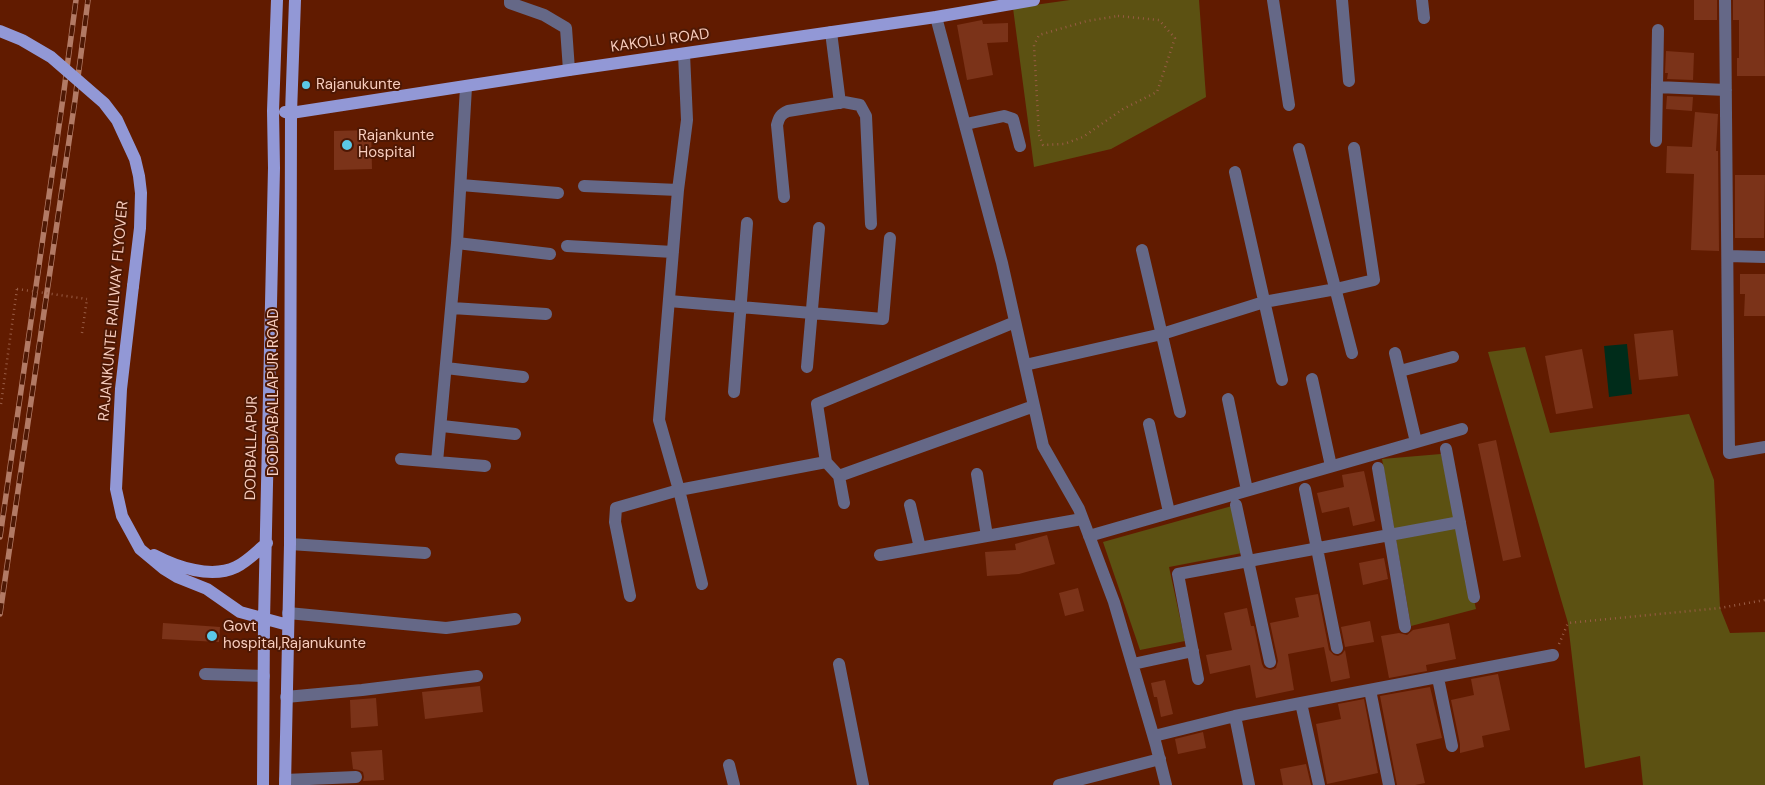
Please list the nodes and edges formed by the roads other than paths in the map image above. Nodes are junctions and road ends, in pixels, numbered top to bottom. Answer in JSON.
{"nodes":[{"id":1,"x":277,"y":0,"type":"edge"},
{"id":2,"x":295,"y":0,"type":"edge"},
{"id":3,"x":510,"y":0,"type":"edge"},
{"id":4,"x":1034,"y":0,"type":"edge"},
{"id":5,"x":1273,"y":0,"type":"edge"},
{"id":6,"x":1342,"y":0,"type":"edge"},
{"id":7,"x":1422,"y":0,"type":"edge"},
{"id":8,"x":1725,"y":0,"type":"edge"},
{"id":9,"x":936,"y":17,"type":"junction"},
{"id":10,"x":1424,"y":18,"type":"dead end"},
{"id":11,"x":1658,"y":30,"type":"dead end"},
{"id":12,"x":0,"y":31,"type":"edge"},
{"id":13,"x":831,"y":32,"type":"junction"},
{"id":14,"x":684,"y":54,"type":"junction"},
{"id":15,"x":569,"y":70,"type":"junction"},
{"id":16,"x":1349,"y":81,"type":"dead end"},
{"id":17,"x":466,"y":87,"type":"junction"},
{"id":18,"x":1657,"y":87,"type":"junction"},
{"id":19,"x":1726,"y":90,"type":"junction"},
{"id":20,"x":840,"y":103,"type":"junction"},
{"id":21,"x":1289,"y":105,"type":"dead end"},
{"id":22,"x":273,"y":111,"type":"junction"},
{"id":23,"x":292,"y":113,"type":"junction"},
{"id":24,"x":966,"y":124,"type":"junction"},
{"id":25,"x":1656,"y":141,"type":"dead end"},
{"id":26,"x":1020,"y":146,"type":"dead end"},
{"id":27,"x":1354,"y":148,"type":"dead end"},
{"id":28,"x":1299,"y":149,"type":"dead end"},
{"id":29,"x":1235,"y":172,"type":"dead end"},
{"id":30,"x":461,"y":185,"type":"junction"},
{"id":31,"x":584,"y":186,"type":"dead end"},
{"id":32,"x":678,"y":190,"type":"junction"},
{"id":33,"x":558,"y":193,"type":"dead end"},
{"id":34,"x":784,"y":197,"type":"dead end"},
{"id":35,"x":747,"y":223,"type":"dead end"},
{"id":36,"x":871,"y":224,"type":"dead end"},
{"id":37,"x":819,"y":228,"type":"dead end"},
{"id":38,"x":890,"y":238,"type":"dead end"},
{"id":39,"x":457,"y":244,"type":"junction"},
{"id":40,"x":567,"y":246,"type":"dead end"},
{"id":41,"x":1142,"y":250,"type":"dead end"},
{"id":42,"x":673,"y":252,"type":"junction"},
{"id":43,"x":550,"y":254,"type":"dead end"},
{"id":44,"x":1728,"y":256,"type":"junction"},
{"id":45,"x":1765,"y":257,"type":"edge"},
{"id":46,"x":1336,"y":290,"type":"junction"},
{"id":47,"x":669,"y":301,"type":"junction"},
{"id":48,"x":1264,"y":302,"type":"junction"},
{"id":49,"x":741,"y":307,"type":"junction"},
{"id":50,"x":452,"y":308,"type":"junction"},
{"id":51,"x":812,"y":313,"type":"junction"},
{"id":52,"x":546,"y":314,"type":"dead end"},
{"id":53,"x":1016,"y":322,"type":"junction"},
{"id":54,"x":1162,"y":334,"type":"junction"},
{"id":55,"x":1352,"y":353,"type":"dead end"},
{"id":56,"x":1395,"y":354,"type":"dead end"},
{"id":57,"x":1453,"y":357,"type":"dead end"},
{"id":58,"x":1025,"y":365,"type":"junction"},
{"id":59,"x":807,"y":367,"type":"dead end"},
{"id":60,"x":446,"y":368,"type":"junction"},
{"id":61,"x":1400,"y":371,"type":"junction"},
{"id":62,"x":523,"y":377,"type":"dead end"},
{"id":63,"x":1312,"y":379,"type":"dead end"},
{"id":64,"x":1282,"y":380,"type":"dead end"},
{"id":65,"x":734,"y":392,"type":"dead end"},
{"id":66,"x":1228,"y":398,"type":"dead end"},
{"id":67,"x":1034,"y":406,"type":"junction"},
{"id":68,"x":1180,"y":412,"type":"dead end"},
{"id":69,"x":1149,"y":424,"type":"dead end"},
{"id":70,"x":442,"y":426,"type":"junction"},
{"id":71,"x":1462,"y":429,"type":"dead end"},
{"id":72,"x":515,"y":434,"type":"dead end"},
{"id":73,"x":1416,"y":442,"type":"junction"},
{"id":74,"x":1765,"y":447,"type":"edge"},
{"id":75,"x":1446,"y":449,"type":"dead end"},
{"id":76,"x":401,"y":459,"type":"dead end"},
{"id":77,"x":437,"y":462,"type":"junction"},
{"id":78,"x":826,"y":462,"type":"junction"},
{"id":79,"x":485,"y":466,"type":"dead end"},
{"id":80,"x":1331,"y":466,"type":"junction"},
{"id":81,"x":1378,"y":468,"type":"dead end"},
{"id":82,"x":977,"y":474,"type":"dead end"},
{"id":83,"x":839,"y":476,"type":"junction"},
{"id":84,"x":1305,"y":489,"type":"dead end"},
{"id":85,"x":679,"y":490,"type":"junction"},
{"id":86,"x":1247,"y":490,"type":"junction"},
{"id":87,"x":844,"y":503,"type":"dead end"},
{"id":88,"x":910,"y":504,"type":"dead end"},
{"id":89,"x":1236,"y":505,"type":"dead end"},
{"id":90,"x":1169,"y":512,"type":"junction"},
{"id":91,"x":1082,"y":519,"type":"junction"},
{"id":92,"x":1460,"y":522,"type":"junction"},
{"id":93,"x":132,"y":535,"type":"junction"},
{"id":94,"x":987,"y":536,"type":"junction"},
{"id":95,"x":1089,"y":536,"type":"junction"},
{"id":96,"x":1389,"y":536,"type":"junction"},
{"id":97,"x":267,"y":543,"type":"junction"},
{"id":98,"x":290,"y":544,"type":"junction"},
{"id":99,"x":920,"y":548,"type":"junction"},
{"id":100,"x":1317,"y":550,"type":"junction"},
{"id":101,"x":425,"y":553,"type":"dead end"},
{"id":102,"x":880,"y":555,"type":"dead end"},
{"id":103,"x":1248,"y":562,"type":"junction"},
{"id":104,"x":702,"y":584,"type":"dead end"},
{"id":105,"x":630,"y":596,"type":"dead end"},
{"id":106,"x":1474,"y":597,"type":"dead end"},
{"id":107,"x":288,"y":619,"type":"junction"},
{"id":108,"x":515,"y":619,"type":"dead end"},
{"id":109,"x":264,"y":620,"type":"junction"},
{"id":110,"x":1404,"y":627,"type":"dead end"},
{"id":111,"x":1337,"y":648,"type":"dead end"},
{"id":112,"x":1193,"y":652,"type":"junction"},
{"id":113,"x":1553,"y":655,"type":"road end"},
{"id":114,"x":1270,"y":662,"type":"dead end"},
{"id":115,"x":839,"y":664,"type":"dead end"},
{"id":116,"x":1133,"y":664,"type":"junction"},
{"id":117,"x":206,"y":674,"type":"dead end"},
{"id":118,"x":264,"y":676,"type":"junction"},
{"id":119,"x":477,"y":676,"type":"dead end"},
{"id":120,"x":1438,"y":678,"type":"junction"},
{"id":121,"x":1198,"y":679,"type":"dead end"},
{"id":122,"x":1370,"y":690,"type":"junction"},
{"id":123,"x":286,"y":697,"type":"junction"},
{"id":124,"x":1301,"y":703,"type":"junction"},
{"id":125,"x":1234,"y":716,"type":"junction"},
{"id":126,"x":1154,"y":736,"type":"junction"},
{"id":127,"x":1452,"y":746,"type":"dead end"},
{"id":128,"x":1160,"y":759,"type":"junction"},
{"id":129,"x":729,"y":765,"type":"dead end"},
{"id":130,"x":356,"y":778,"type":"dead end"},
{"id":131,"x":1089,"y":781,"type":"edge"},
{"id":132,"x":285,"y":783,"type":"edge"},
{"id":133,"x":263,"y":785,"type":"edge"},
{"id":134,"x":734,"y":785,"type":"edge"},
{"id":135,"x":863,"y":785,"type":"edge"},
{"id":136,"x":1059,"y":785,"type":"edge"},
{"id":137,"x":1166,"y":785,"type":"edge"},
{"id":138,"x":1249,"y":785,"type":"edge"},
{"id":139,"x":1319,"y":785,"type":"edge"},
{"id":140,"x":1389,"y":785,"type":"edge"}],
"edges":[{"from":1,"to":22,"type":"main road"},
{"from":2,"to":23,"type":"main road","name":"DODDABALLAPUR ROAD"},
{"from":3,"to":15,"type":"street"},
{"from":4,"to":9,"type":"main road","name":"KAKOLU ROAD"},
{"from":5,"to":21,"type":"street"},
{"from":6,"to":16,"type":"street"},
{"from":7,"to":10,"type":"street"},
{"from":8,"to":19,"type":"street"},
{"from":9,"to":13,"type":"main road","name":"KAKOLU ROAD"},
{"from":9,"to":24,"type":"street"},
{"from":11,"to":18,"type":"street"},
{"from":12,"to":93,"type":"main road","name":"RAJANKUNTE RAILWAY FLYOVER","bridge":true},
{"from":13,"to":14,"type":"main road","name":"KAKOLU ROAD"},
{"from":13,"to":20,"type":"street"},
{"from":14,"to":15,"type":"main road","name":"KAKOLU ROAD"},
{"from":14,"to":32,"type":"street"},
{"from":15,"to":17,"type":"main road","name":"KAKOLU ROAD"},
{"from":17,"to":23,"type":"main road","name":"KAKOLU ROAD"},
{"from":17,"to":30,"type":"street"},
{"from":18,"to":19,"type":"street"},
{"from":18,"to":25,"type":"street"},
{"from":19,"to":44,"type":"street"},
{"from":20,"to":34,"type":"street"},
{"from":20,"to":36,"type":"street"},
{"from":22,"to":23,"type":"main road","name":"KAKOLU ROAD"},
{"from":22,"to":97,"type":"main road","name":"DODBALLAPUR"},
{"from":23,"to":98,"type":"main road","name":"DODDABALLAPUR ROAD"},
{"from":24,"to":26,"type":"street"},
{"from":24,"to":53,"type":"street"},
{"from":27,"to":46,"type":"street"},
{"from":28,"to":46,"type":"street"},
{"from":29,"to":48,"type":"street"},
{"from":30,"to":33,"type":"street"},
{"from":30,"to":39,"type":"street"},
{"from":31,"to":32,"type":"street"},
{"from":32,"to":42,"type":"street"},
{"from":35,"to":49,"type":"street"},
{"from":37,"to":51,"type":"street"},
{"from":38,"to":51,"type":"street"},
{"from":39,"to":43,"type":"street"},
{"from":39,"to":50,"type":"street"},
{"from":40,"to":42,"type":"street"},
{"from":41,"to":54,"type":"street"},
{"from":42,"to":47,"type":"street"},
{"from":44,"to":45,"type":"street"},
{"from":44,"to":74,"type":"street"},
{"from":46,"to":48,"type":"street"},
{"from":46,"to":55,"type":"street"},
{"from":47,"to":49,"type":"street"},
{"from":47,"to":85,"type":"street"},
{"from":48,"to":54,"type":"street"},
{"from":48,"to":64,"type":"street"},
{"from":49,"to":51,"type":"street"},
{"from":49,"to":65,"type":"street"},
{"from":50,"to":52,"type":"street"},
{"from":50,"to":60,"type":"street"},
{"from":51,"to":59,"type":"street"},
{"from":53,"to":58,"type":"street"},
{"from":53,"to":78,"type":"street"},
{"from":54,"to":58,"type":"street"},
{"from":54,"to":68,"type":"street"},
{"from":56,"to":61,"type":"street"},
{"from":57,"to":61,"type":"street"},
{"from":58,"to":67,"type":"street"},
{"from":60,"to":62,"type":"street"},
{"from":60,"to":70,"type":"street"},
{"from":61,"to":73,"type":"street"},
{"from":63,"to":80,"type":"street"},
{"from":66,"to":86,"type":"street"},
{"from":67,"to":83,"type":"street"},
{"from":67,"to":91,"type":"street"},
{"from":69,"to":90,"type":"street"},
{"from":70,"to":72,"type":"street"},
{"from":70,"to":77,"type":"street"},
{"from":71,"to":73,"type":"street"},
{"from":73,"to":80,"type":"street"},
{"from":75,"to":92,"type":"street"},
{"from":76,"to":77,"type":"street"},
{"from":77,"to":79,"type":"street"},
{"from":78,"to":83,"type":"street"},
{"from":78,"to":85,"type":"street"},
{"from":80,"to":86,"type":"street"},
{"from":81,"to":96,"type":"street"},
{"from":82,"to":94,"type":"street"},
{"from":83,"to":87,"type":"street"},
{"from":84,"to":100,"type":"street"},
{"from":85,"to":104,"type":"street"},
{"from":85,"to":105,"type":"street"},
{"from":86,"to":90,"type":"street"},
{"from":88,"to":99,"type":"street"},
{"from":89,"to":103,"type":"street"},
{"from":90,"to":95,"type":"street"},
{"from":91,"to":94,"type":"street"},
{"from":91,"to":95,"type":"street"},
{"from":92,"to":96,"type":"street"},
{"from":92,"to":106,"type":"street"},
{"from":93,"to":97,"type":"main road","name":"RAJANKUNTE RAILWAY FLYOVER"},
{"from":93,"to":109,"type":"main road","name":"RAJANKUNTE RAILWAY FLYOVER"},
{"from":94,"to":99,"type":"street"},
{"from":95,"to":116,"type":"street"},
{"from":96,"to":100,"type":"street"},
{"from":96,"to":110,"type":"street"},
{"from":97,"to":98,"type":"main road"},
{"from":97,"to":109,"type":"main road","name":"DODBALLAPUR"},
{"from":98,"to":101,"type":"street"},
{"from":98,"to":107,"type":"main road","name":"DODDABALLAPUR ROAD"},
{"from":99,"to":102,"type":"street"},
{"from":100,"to":103,"type":"street"},
{"from":100,"to":111,"type":"street"},
{"from":103,"to":112,"type":"street"},
{"from":103,"to":114,"type":"street"},
{"from":107,"to":108,"type":"street"},
{"from":107,"to":109,"type":"main road","name":"RAJANKUNTE RAILWAY FLYOVER"},
{"from":107,"to":123,"type":"main road","name":"DODDABALLAPUR ROAD"},
{"from":109,"to":118,"type":"main road","name":"DODBALLAPUR"},
{"from":112,"to":116,"type":"street"},
{"from":112,"to":121,"type":"street"},
{"from":113,"to":120,"type":"street"},
{"from":115,"to":135,"type":"street"},
{"from":116,"to":126,"type":"street"},
{"from":117,"to":118,"type":"street"},
{"from":118,"to":133,"type":"main road","name":"DODBALLAPUR"},
{"from":119,"to":123,"type":"street"},
{"from":120,"to":122,"type":"street"},
{"from":120,"to":127,"type":"street"},
{"from":122,"to":124,"type":"street"},
{"from":122,"to":140,"type":"street"},
{"from":123,"to":132,"type":"main road","name":"DODDABALLAPUR ROAD"},
{"from":124,"to":125,"type":"street"},
{"from":124,"to":139,"type":"street"},
{"from":125,"to":126,"type":"street"},
{"from":125,"to":138,"type":"street"},
{"from":126,"to":128,"type":"street"},
{"from":128,"to":131,"type":"street"},
{"from":128,"to":137,"type":"street"},
{"from":129,"to":134,"type":"street"},
{"from":130,"to":132,"type":"street"},
{"from":131,"to":136,"type":"street"}]}
